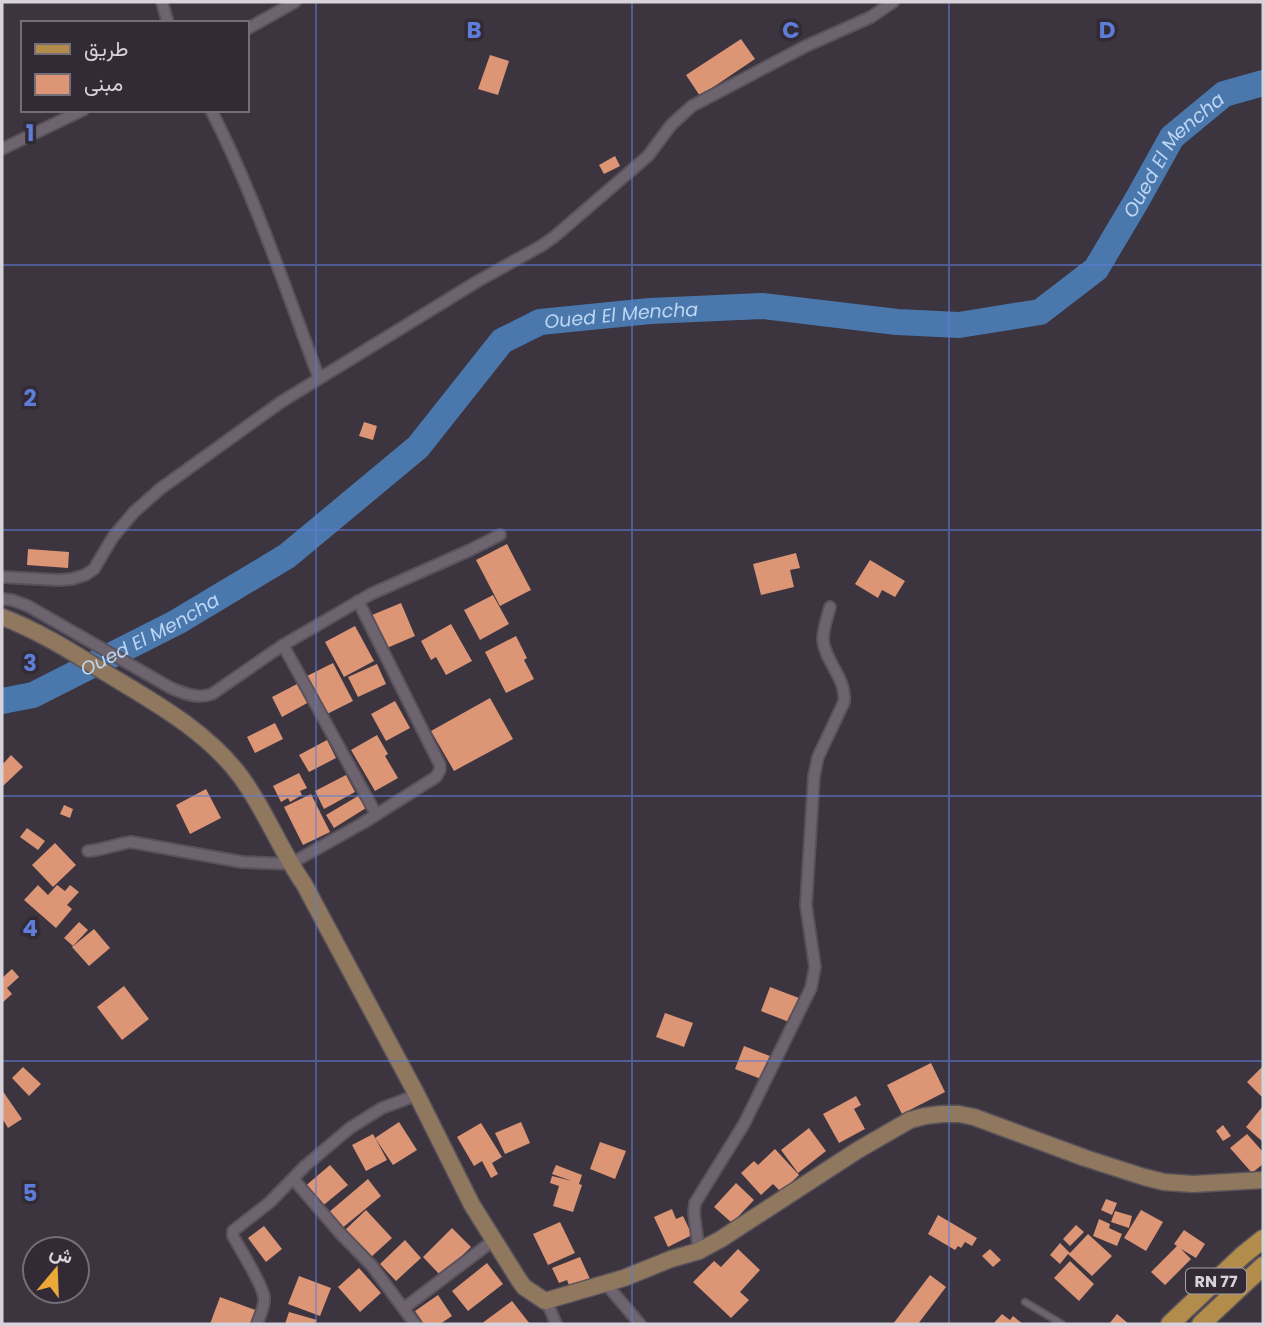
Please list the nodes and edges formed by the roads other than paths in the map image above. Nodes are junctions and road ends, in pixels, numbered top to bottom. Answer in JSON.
{"nodes":[{"id":1,"x":162,"y":2,"type":"edge"},
{"id":2,"x":295,"y":2,"type":"edge"},
{"id":3,"x":893,"y":2,"type":"edge"},
{"id":4,"x":167,"y":21,"type":"edge"},
{"id":5,"x":248,"y":28,"type":"edge"},
{"id":6,"x":79,"y":112,"type":"edge"},
{"id":7,"x":212,"y":112,"type":"edge"},
{"id":8,"x":2,"y":149,"type":"edge"},
{"id":9,"x":319,"y":378,"type":"junction"},
{"id":10,"x":500,"y":535,"type":"dead end"},
{"id":11,"x":2,"y":577,"type":"edge"},
{"id":12,"x":2,"y":599,"type":"edge"},
{"id":13,"x":358,"y":601,"type":"junction"},
{"id":14,"x":830,"y":607,"type":"dead end"},
{"id":15,"x":2,"y":617,"type":"edge"},
{"id":16,"x":283,"y":645,"type":"junction"},
{"id":17,"x":376,"y":814,"type":"junction"},
{"id":18,"x":88,"y":851,"type":"dead end"},
{"id":19,"x":290,"y":864,"type":"junction"},
{"id":20,"x":417,"y":1095,"type":"junction"},
{"id":21,"x":294,"y":1180,"type":"junction"},
{"id":22,"x":1259,"y":1182,"type":"edge"},
{"id":23,"x":1263,"y":1239,"type":"edge"},
{"id":24,"x":494,"y":1240,"type":"junction"},
{"id":25,"x":699,"y":1251,"type":"junction"},
{"id":26,"x":1263,"y":1266,"type":"edge"},
{"id":27,"x":606,"y":1284,"type":"junction"},
{"id":28,"x":545,"y":1301,"type":"junction"},
{"id":29,"x":1025,"y":1302,"type":"dead end"},
{"id":30,"x":404,"y":1308,"type":"junction"},
{"id":31,"x":257,"y":1324,"type":"edge"},
{"id":32,"x":415,"y":1324,"type":"edge"},
{"id":33,"x":556,"y":1324,"type":"edge"},
{"id":34,"x":640,"y":1324,"type":"edge"},
{"id":35,"x":1062,"y":1324,"type":"edge"},
{"id":36,"x":1170,"y":1324,"type":"edge"},
{"id":37,"x":1200,"y":1324,"type":"edge"}],
"edges":[{"from":1,"to":4,"type":"street"},
{"from":2,"to":5,"type":"street"},
{"from":3,"to":9,"type":"street"},
{"from":6,"to":8,"type":"street"},
{"from":7,"to":9,"type":"street"},
{"from":9,"to":11,"type":"street"},
{"from":10,"to":13,"type":"street"},
{"from":12,"to":16,"type":"street"},
{"from":13,"to":16,"type":"street"},
{"from":13,"to":17,"type":"street"},
{"from":14,"to":25,"type":"street"},
{"from":15,"to":19,"type":"main road"},
{"from":16,"to":17,"type":"street"},
{"from":17,"to":19,"type":"street"},
{"from":18,"to":19,"type":"street"},
{"from":19,"to":20,"type":"main road"},
{"from":20,"to":21,"type":"street"},
{"from":20,"to":24,"type":"main road"},
{"from":21,"to":30,"type":"street"},
{"from":21,"to":31,"type":"street"},
{"from":22,"to":25,"type":"main road"},
{"from":23,"to":36,"type":"main road","number":"RN 77"},
{"from":24,"to":28,"type":"main road"},
{"from":24,"to":30,"type":"street"},
{"from":25,"to":27,"type":"main road"},
{"from":26,"to":37,"type":"main road","number":"RN 77"},
{"from":27,"to":28,"type":"main road"},
{"from":27,"to":34,"type":"street"},
{"from":28,"to":33,"type":"street"},
{"from":29,"to":35,"type":"lane"},
{"from":30,"to":32,"type":"street"}]}
